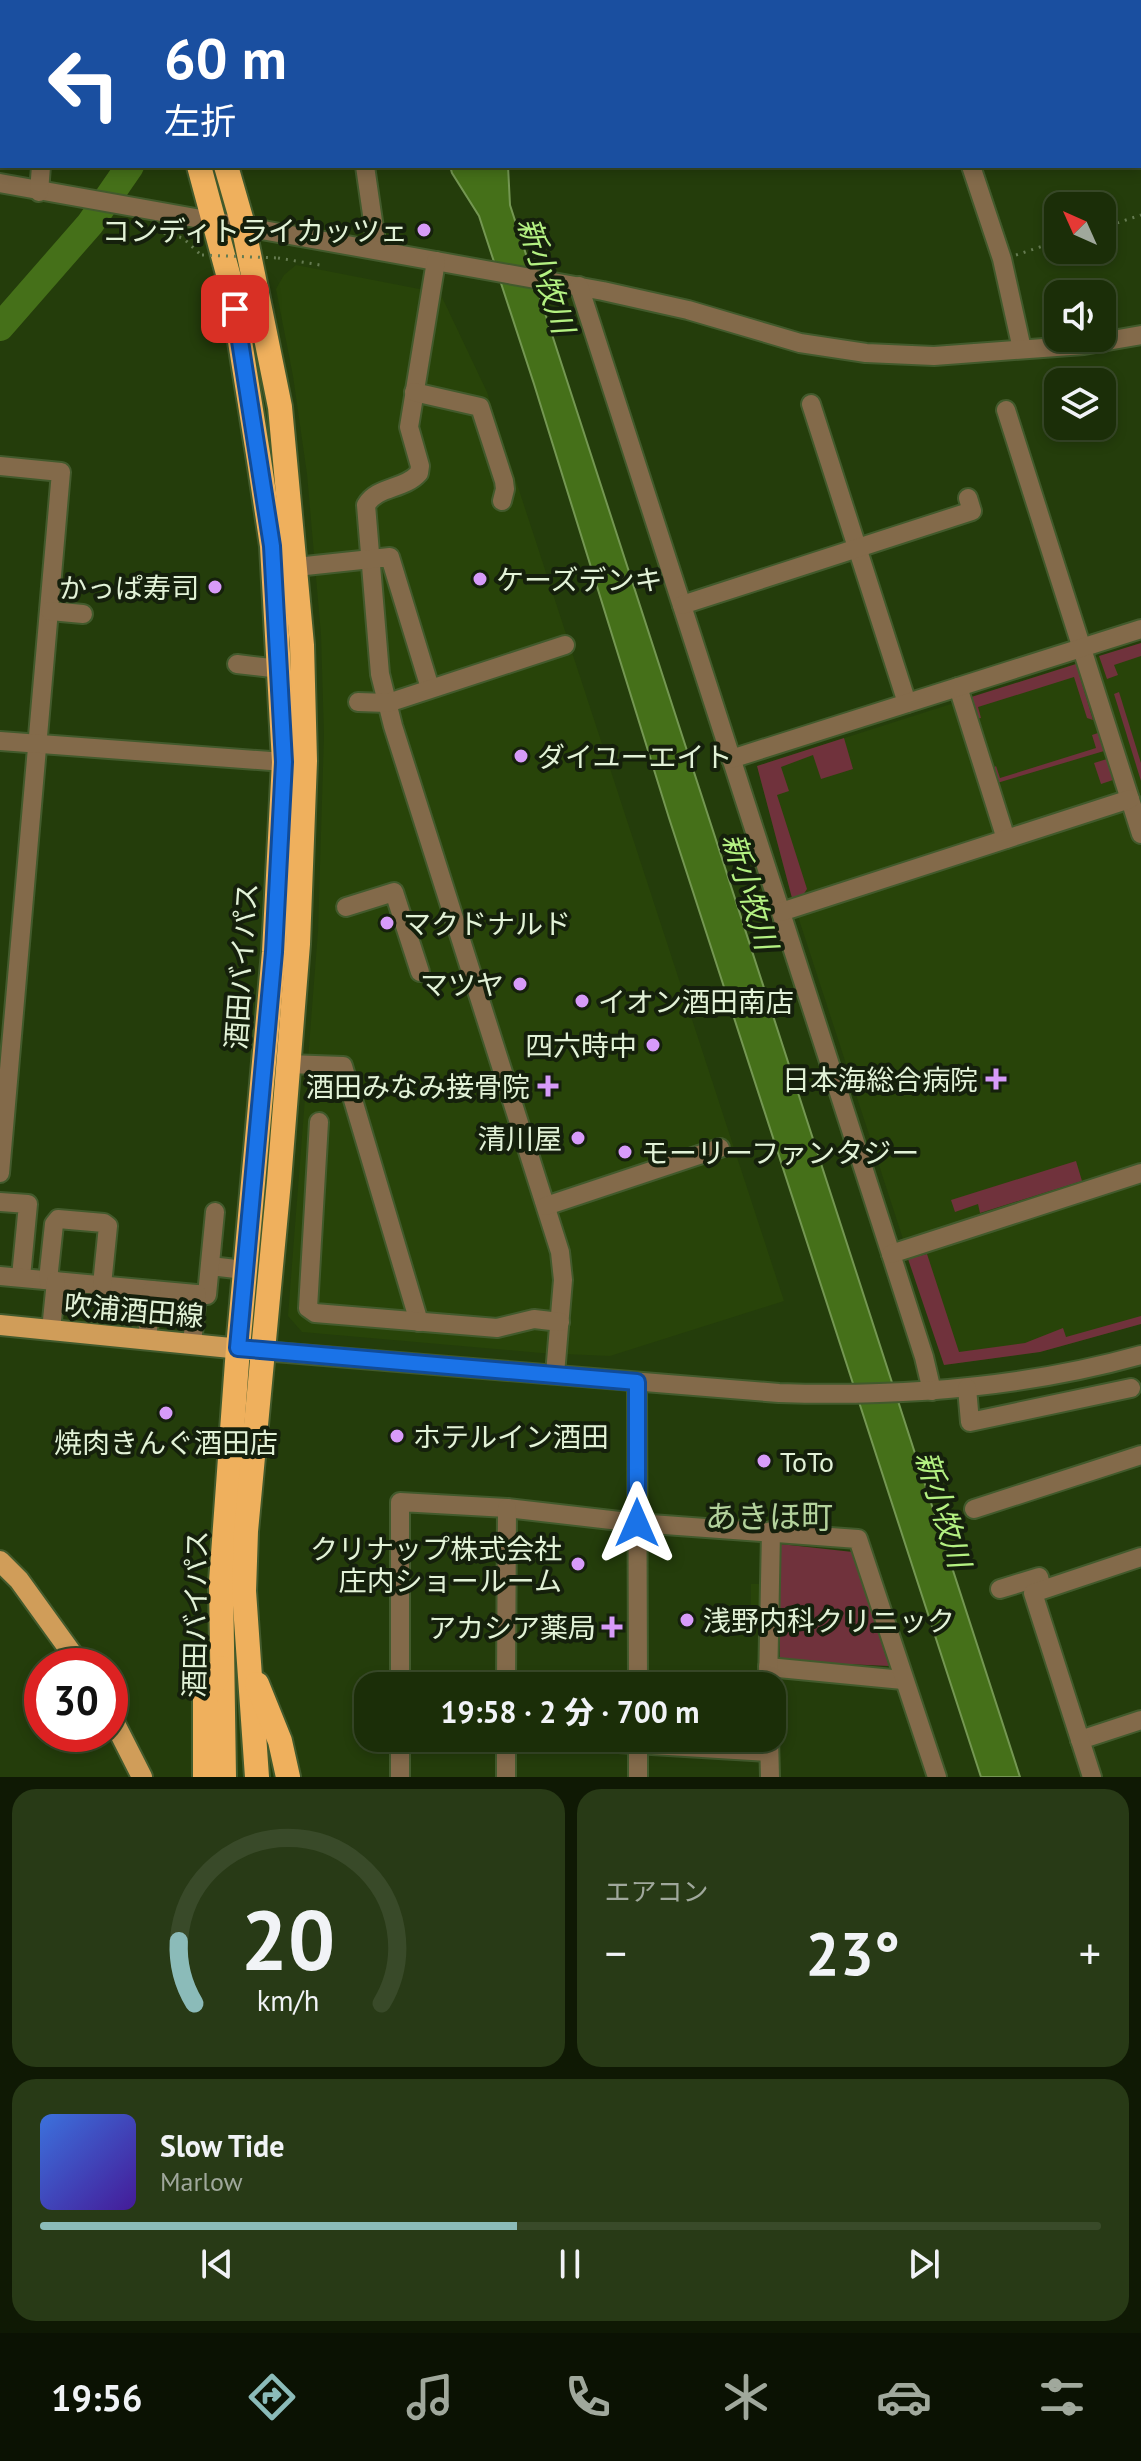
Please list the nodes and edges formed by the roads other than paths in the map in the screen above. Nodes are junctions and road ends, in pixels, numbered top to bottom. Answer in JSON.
{"nodes":[{"id":1,"x":41,"y":168,"type":"edge"},
{"id":2,"x":200,"y":168,"type":"edge"},
{"id":3,"x":227,"y":168,"type":"edge"},
{"id":4,"x":365,"y":168,"type":"edge"},
{"id":5,"x":972,"y":168,"type":"edge"},
{"id":6,"x":0,"y":183,"type":"edge"},
{"id":7,"x":39,"y":192,"type":"junction"},
{"id":8,"x":214,"y":221,"type":"junction"},
{"id":9,"x":243,"y":225,"type":"junction"},
{"id":10,"x":377,"y":249,"type":"junction"},
{"id":11,"x":436,"y":261,"type":"junction"},
{"id":12,"x":579,"y":286,"type":"junction"},
{"id":13,"x":1141,"y":335,"type":"edge"},
{"id":14,"x":1022,"y":349,"type":"junction"},
{"id":15,"x":414,"y":392,"type":"junction"},
{"id":16,"x":811,"y":404,"type":"dead end"},
{"id":17,"x":1006,"y":410,"type":"dead end"},
{"id":18,"x":0,"y":466,"type":"edge"},
{"id":19,"x":968,"y":498,"type":"dead end"},
{"id":20,"x":502,"y":501,"type":"dead end"},
{"id":21,"x":857,"y":549,"type":"junction"},
{"id":22,"x":370,"y":560,"type":"junction"},
{"id":23,"x":296,"y":567,"type":"junction"},
{"id":24,"x":682,"y":605,"type":"junction"},
{"id":25,"x":50,"y":611,"type":"junction"},
{"id":26,"x":83,"y":614,"type":"dead end"},
{"id":27,"x":1141,"y":629,"type":"edge"},
{"id":28,"x":565,"y":645,"type":"dead end"},
{"id":29,"x":1082,"y":648,"type":"junction"},
{"id":30,"x":237,"y":664,"type":"dead end"},
{"id":31,"x":280,"y":669,"type":"junction"},
{"id":32,"x":958,"y":687,"type":"junction"},
{"id":33,"x":430,"y":688,"type":"junction"},
{"id":34,"x":358,"y":702,"type":"dead end"},
{"id":35,"x":388,"y":703,"type":"junction"},
{"id":36,"x":907,"y":703,"type":"junction"},
{"id":37,"x":0,"y":741,"type":"edge"},
{"id":38,"x":39,"y":744,"type":"junction"},
{"id":39,"x":731,"y":759,"type":"junction"},
{"id":40,"x":284,"y":762,"type":"junction"},
{"id":41,"x":1130,"y":799,"type":"junction"},
{"id":42,"x":1141,"y":834,"type":"edge"},
{"id":43,"x":1006,"y":839,"type":"junction"},
{"id":44,"x":346,"y":907,"type":"dead end"},
{"id":45,"x":781,"y":912,"type":"junction"},
{"id":46,"x":420,"y":972,"type":"dead end"},
{"id":47,"x":8,"y":1014,"type":"edge"},
{"id":48,"x":288,"y":1064,"type":"junction"},
{"id":49,"x":319,"y":1122,"type":"dead end"},
{"id":50,"x":720,"y":1148,"type":"dead end"},
{"id":51,"x":0,"y":1173,"type":"edge"},
{"id":52,"x":1141,"y":1173,"type":"edge"},
{"id":53,"x":0,"y":1202,"type":"edge"},
{"id":54,"x":546,"y":1206,"type":"junction"},
{"id":55,"x":118,"y":1213,"type":"dead end"},
{"id":56,"x":250,"y":1221,"type":"junction"},
{"id":57,"x":891,"y":1254,"type":"junction"},
{"id":58,"x":210,"y":1266,"type":"junction"},
{"id":59,"x":245,"y":1270,"type":"junction"},
{"id":60,"x":0,"y":1276,"type":"edge"},
{"id":61,"x":21,"y":1277,"type":"junction"},
{"id":62,"x":52,"y":1280,"type":"junction"},
{"id":63,"x":107,"y":1285,"type":"junction"},
{"id":64,"x":152,"y":1290,"type":"junction"},
{"id":65,"x":197,"y":1294,"type":"junction"},
{"id":66,"x":419,"y":1322,"type":"junction"},
{"id":67,"x":560,"y":1322,"type":"junction"},
{"id":68,"x":0,"y":1325,"type":"edge"},
{"id":69,"x":51,"y":1330,"type":"junction"},
{"id":70,"x":147,"y":1340,"type":"junction"},
{"id":71,"x":192,"y":1344,"type":"junction"},
{"id":72,"x":238,"y":1348,"type":"junction"},
{"id":73,"x":263,"y":1351,"type":"junction"},
{"id":74,"x":1141,"y":1355,"type":"edge"},
{"id":75,"x":1074,"y":1370,"type":"junction"},
{"id":76,"x":555,"y":1374,"type":"junction"},
{"id":77,"x":637,"y":1382,"type":"junction"},
{"id":78,"x":967,"y":1388,"type":"junction"},
{"id":79,"x":1131,"y":1388,"type":"dead end"},
{"id":80,"x":932,"y":1391,"type":"junction"},
{"id":81,"x":1082,"y":1398,"type":"junction"},
{"id":82,"x":1141,"y":1455,"type":"edge"},
{"id":83,"x":507,"y":1508,"type":"junction"},
{"id":84,"x":974,"y":1509,"type":"dead end"},
{"id":85,"x":637,"y":1523,"type":"junction"},
{"id":86,"x":771,"y":1531,"type":"junction"},
{"id":87,"x":1141,"y":1557,"type":"edge"},
{"id":88,"x":234,"y":1560,"type":"junction"},
{"id":89,"x":0,"y":1561,"type":"edge"},
{"id":90,"x":233,"y":1586,"type":"junction"},
{"id":91,"x":1000,"y":1589,"type":"dead end"},
{"id":92,"x":1042,"y":1589,"type":"junction"},
{"id":93,"x":68,"y":1648,"type":"edge"},
{"id":94,"x":248,"y":1659,"type":"junction"},
{"id":95,"x":223,"y":1664,"type":"junction"},
{"id":96,"x":768,"y":1667,"type":"junction"},
{"id":97,"x":400,"y":1672,"type":"edge"},
{"id":98,"x":506,"y":1672,"type":"edge"},
{"id":99,"x":638,"y":1672,"type":"edge"},
{"id":100,"x":768,"y":1672,"type":"edge"},
{"id":101,"x":903,"y":1680,"type":"junction"},
{"id":102,"x":1141,"y":1720,"type":"edge"},
{"id":103,"x":1080,"y":1740,"type":"junction"},
{"id":104,"x":128,"y":1746,"type":"edge"},
{"id":105,"x":120,"y":1752,"type":"edge"},
{"id":106,"x":400,"y":1752,"type":"edge"},
{"id":107,"x":506,"y":1752,"type":"edge"},
{"id":108,"x":638,"y":1752,"type":"edge"},
{"id":109,"x":769,"y":1752,"type":"edge"},
{"id":110,"x":130,"y":1777,"type":"edge"},
{"id":111,"x":142,"y":1777,"type":"edge"},
{"id":112,"x":205,"y":1777,"type":"edge"},
{"id":113,"x":224,"y":1777,"type":"edge"},
{"id":114,"x":257,"y":1777,"type":"edge"},
{"id":115,"x":288,"y":1777,"type":"edge"},
{"id":116,"x":400,"y":1777,"type":"edge"},
{"id":117,"x":506,"y":1777,"type":"edge"},
{"id":118,"x":638,"y":1777,"type":"edge"},
{"id":119,"x":770,"y":1777,"type":"edge"},
{"id":120,"x":937,"y":1777,"type":"edge"},
{"id":121,"x":1092,"y":1777,"type":"edge"}],
"edges":[{"from":1,"to":7,"type":"street"},
{"from":2,"to":8,"type":"highway","name":"酒田バイパス"},
{"from":3,"to":9,"type":"highway","name":"酒田バイパス"},
{"from":4,"to":10,"type":"street"},
{"from":5,"to":14,"type":"street"},
{"from":6,"to":7,"type":"street"},
{"from":7,"to":8,"type":"street"},
{"from":8,"to":9,"type":"street"},
{"from":8,"to":31,"type":"highway","name":"酒田バイパス"},
{"from":9,"to":10,"type":"street"},
{"from":9,"to":23,"type":"highway","name":"酒田バイパス"},
{"from":10,"to":11,"type":"street"},
{"from":11,"to":12,"type":"street"},
{"from":11,"to":15,"type":"street"},
{"from":12,"to":14,"type":"street"},
{"from":12,"to":24,"type":"street"},
{"from":13,"to":14,"type":"street"},
{"from":15,"to":20,"type":"street"},
{"from":15,"to":22,"type":"street"},
{"from":16,"to":21,"type":"street"},
{"from":17,"to":29,"type":"street"},
{"from":18,"to":25,"type":"street"},
{"from":19,"to":21,"type":"street"},
{"from":21,"to":24,"type":"street"},
{"from":21,"to":36,"type":"street"},
{"from":22,"to":23,"type":"street"},
{"from":22,"to":33,"type":"street"},
{"from":22,"to":35,"type":"street"},
{"from":23,"to":48,"type":"highway","name":"酒田バイパス"},
{"from":24,"to":39,"type":"street"},
{"from":25,"to":26,"type":"street"},
{"from":25,"to":38,"type":"street"},
{"from":27,"to":29,"type":"street"},
{"from":28,"to":33,"type":"street"},
{"from":29,"to":32,"type":"street"},
{"from":29,"to":41,"type":"street"},
{"from":30,"to":31,"type":"street"},
{"from":31,"to":40,"type":"highway","name":"酒田バイパス"},
{"from":32,"to":36,"type":"street"},
{"from":32,"to":43,"type":"street"},
{"from":33,"to":35,"type":"street"},
{"from":34,"to":35,"type":"street"},
{"from":35,"to":54,"type":"street"},
{"from":36,"to":39,"type":"street"},
{"from":37,"to":38,"type":"street"},
{"from":38,"to":40,"type":"street"},
{"from":38,"to":47,"type":"street"},
{"from":39,"to":45,"type":"street"},
{"from":40,"to":56,"type":"highway","name":"酒田バイパス"},
{"from":41,"to":42,"type":"street"},
{"from":41,"to":43,"type":"street"},
{"from":43,"to":45,"type":"street"},
{"from":44,"to":46,"type":"street"},
{"from":45,"to":57,"type":"street"},
{"from":47,"to":51,"type":"street"},
{"from":48,"to":66,"type":"street"},
{"from":48,"to":73,"type":"highway","name":"酒田バイパス"},
{"from":49,"to":66,"type":"street"},
{"from":50,"to":54,"type":"street"},
{"from":52,"to":57,"type":"street"},
{"from":53,"to":61,"type":"street"},
{"from":54,"to":67,"type":"street"},
{"from":55,"to":63,"type":"street"},
{"from":56,"to":58,"type":"street"},
{"from":56,"to":59,"type":"highway","name":"酒田バイパス"},
{"from":57,"to":80,"type":"street"},
{"from":58,"to":59,"type":"street"},
{"from":58,"to":65,"type":"street"},
{"from":59,"to":72,"type":"highway","name":"酒田バイパス"},
{"from":60,"to":61,"type":"street"},
{"from":61,"to":62,"type":"street"},
{"from":62,"to":63,"type":"street"},
{"from":62,"to":63,"type":"street"},
{"from":62,"to":69,"type":"street"},
{"from":63,"to":64,"type":"street"},
{"from":64,"to":65,"type":"street"},
{"from":64,"to":70,"type":"street"},
{"from":65,"to":71,"type":"street"},
{"from":66,"to":67,"type":"street"},
{"from":67,"to":76,"type":"street"},
{"from":68,"to":69,"type":"main road","name":"吹浦酒田線"},
{"from":69,"to":70,"type":"main road","name":"吹浦酒田線"},
{"from":70,"to":71,"type":"main road","name":"吹浦酒田線"},
{"from":71,"to":72,"type":"main road","name":"吹浦酒田線"},
{"from":72,"to":73,"type":"main road","name":"吹浦酒田線"},
{"from":72,"to":88,"type":"highway","name":"酒田バイパス"},
{"from":73,"to":76,"type":"street"},
{"from":73,"to":88,"type":"highway","name":"酒田バイパス"},
{"from":74,"to":75,"type":"street"},
{"from":75,"to":78,"type":"street"},
{"from":75,"to":81,"type":"street"},
{"from":76,"to":77,"type":"street"},
{"from":77,"to":80,"type":"street"},
{"from":77,"to":85,"type":"street"},
{"from":78,"to":80,"type":"street"},
{"from":78,"to":81,"type":"street"},
{"from":79,"to":81,"type":"street"},
{"from":82,"to":84,"type":"street"},
{"from":83,"to":85,"type":"street"},
{"from":83,"to":97,"type":"street"},
{"from":83,"to":98,"type":"street"},
{"from":85,"to":86,"type":"street"},
{"from":85,"to":99,"type":"street"},
{"from":86,"to":96,"type":"street"},
{"from":86,"to":101,"type":"street"},
{"from":87,"to":92,"type":"street"},
{"from":88,"to":90,"type":"highway","name":"酒田バイパス"},
{"from":89,"to":93,"type":"main road"},
{"from":90,"to":94,"type":"highway","name":"酒田バイパス"},
{"from":90,"to":95,"type":"highway","name":"酒田バイパス"},
{"from":91,"to":92,"type":"street"},
{"from":92,"to":103,"type":"street"},
{"from":94,"to":114,"type":"highway","name":"酒田バイパス"},
{"from":94,"to":115,"type":"highway"},
{"from":95,"to":112,"type":"highway"},
{"from":95,"to":113,"type":"highway","name":"酒田バイパス"},
{"from":96,"to":100,"type":"street"},
{"from":96,"to":101,"type":"street"},
{"from":101,"to":120,"type":"street"},
{"from":102,"to":103,"type":"street"},
{"from":103,"to":121,"type":"street"},
{"from":104,"to":111,"type":"main road"},
{"from":105,"to":110,"type":"main road"},
{"from":106,"to":116,"type":"street"},
{"from":107,"to":117,"type":"street"},
{"from":108,"to":118,"type":"street"},
{"from":109,"to":119,"type":"street"}]}
